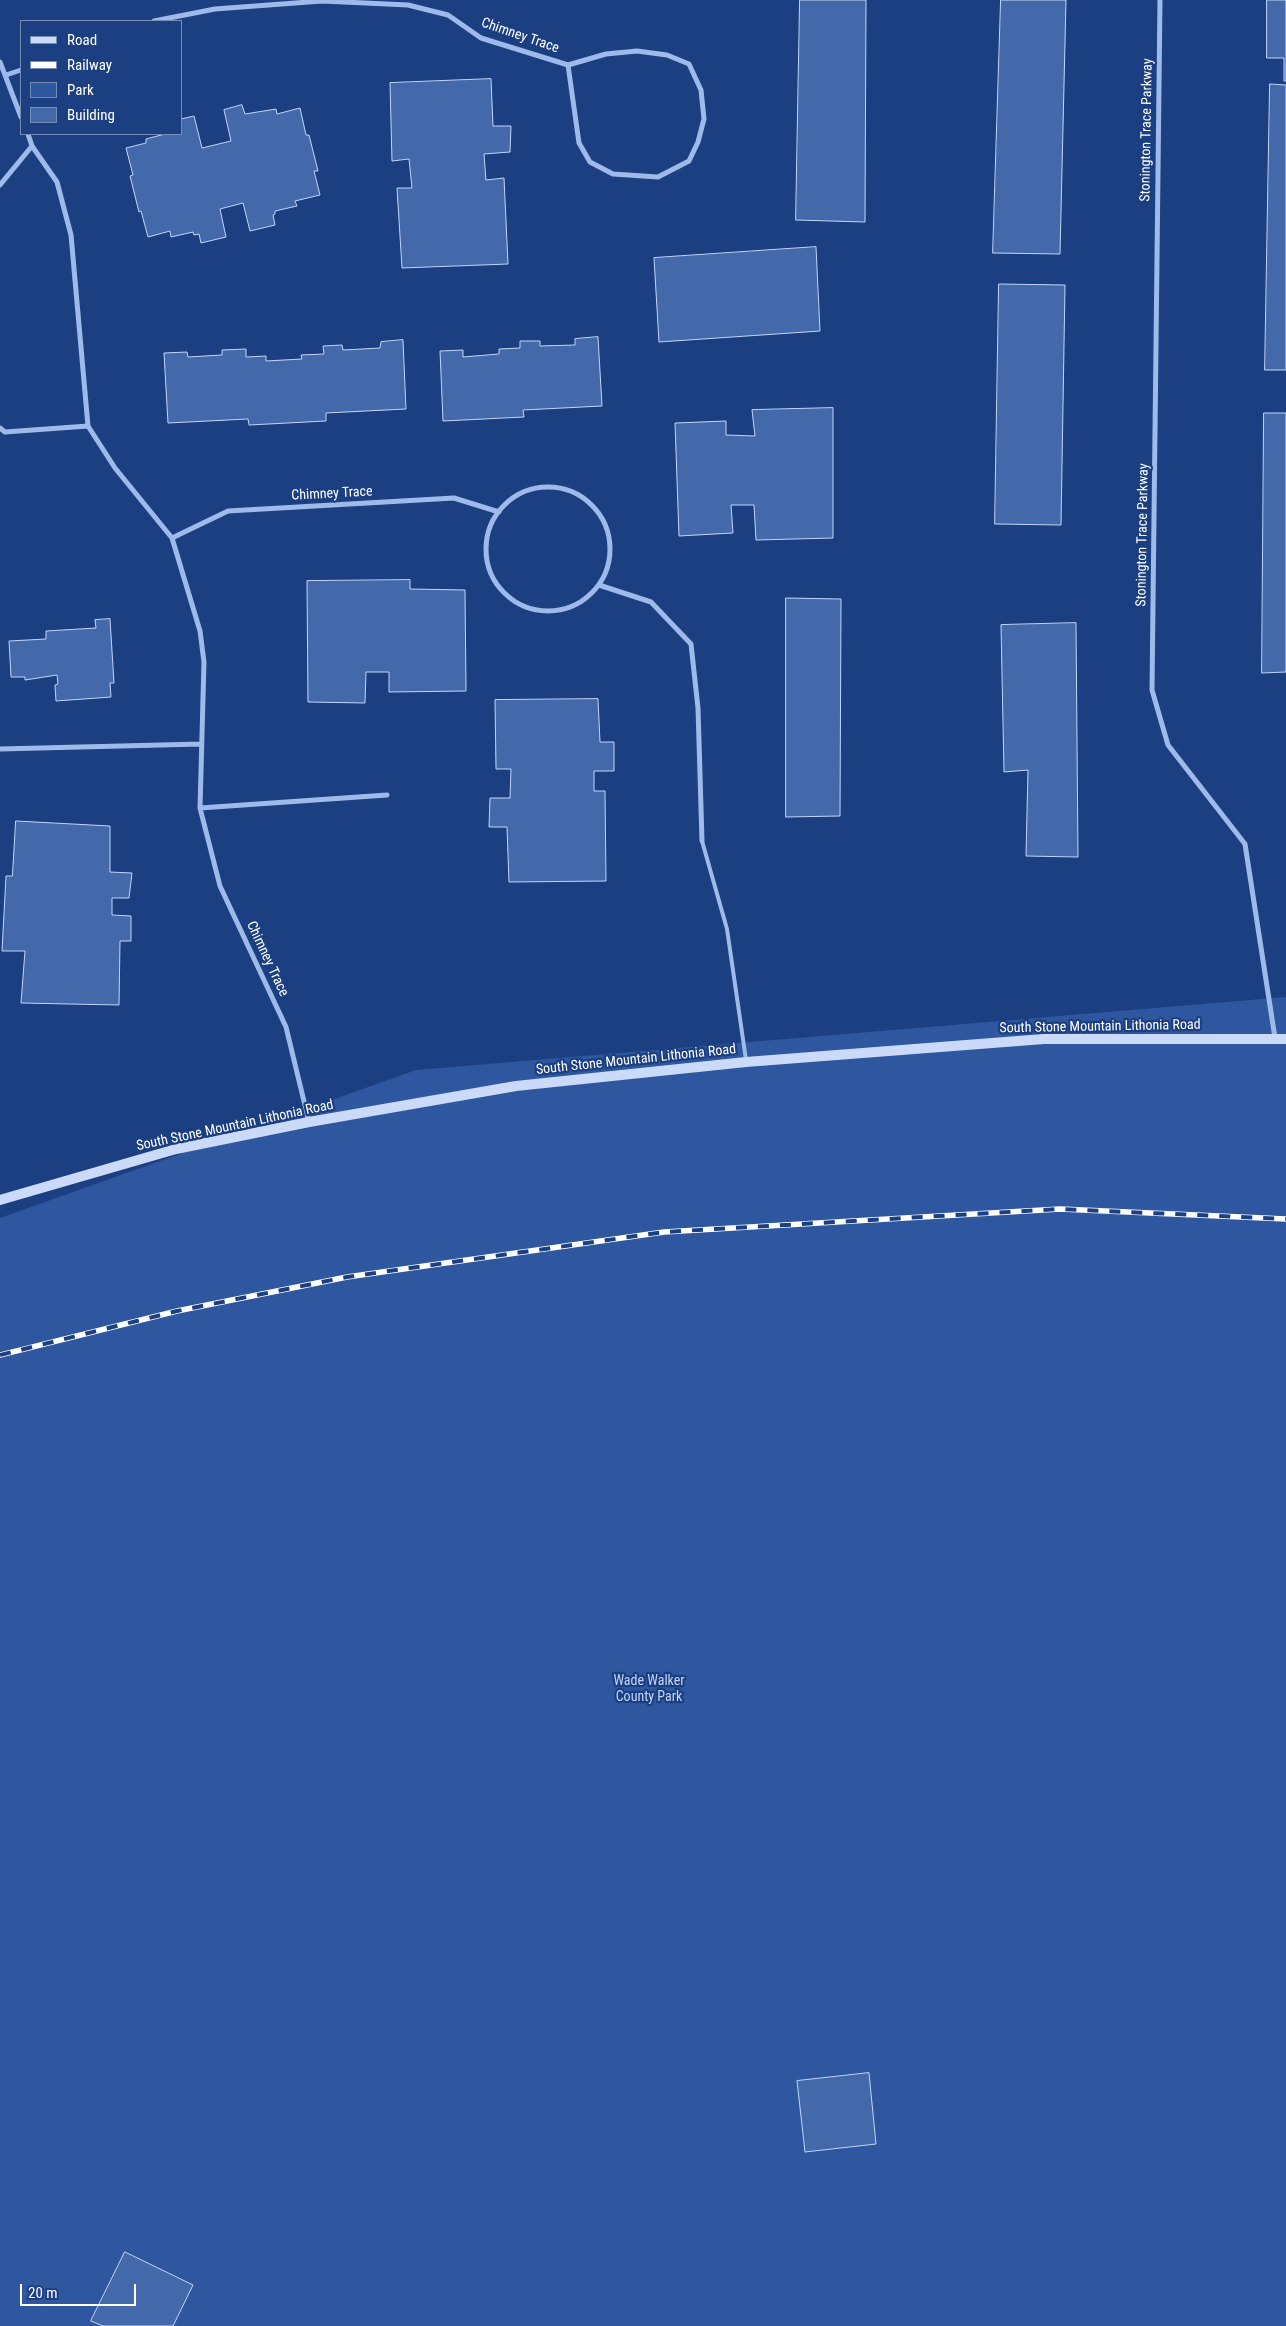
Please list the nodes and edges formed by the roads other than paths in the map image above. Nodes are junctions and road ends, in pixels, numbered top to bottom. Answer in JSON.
{"nodes":[{"id":1,"x":1160,"y":0,"type":"edge"},
{"id":2,"x":261,"y":3,"type":"edge"},
{"id":3,"x":159,"y":20,"type":"edge"},
{"id":4,"x":0,"y":62,"type":"edge"},
{"id":5,"x":568,"y":65,"type":"junction"},
{"id":6,"x":20,"y":70,"type":"edge"},
{"id":7,"x":6,"y":75,"type":"junction"},
{"id":8,"x":20,"y":114,"type":"edge"},
{"id":9,"x":28,"y":135,"type":"edge"},
{"id":10,"x":32,"y":146,"type":"junction"},
{"id":11,"x":0,"y":185,"type":"edge"},
{"id":12,"x":88,"y":426,"type":"junction"},
{"id":13,"x":0,"y":428,"type":"edge"},
{"id":14,"x":499,"y":512,"type":"junction"},
{"id":15,"x":172,"y":538,"type":"junction"},
{"id":16,"x":599,"y":585,"type":"junction"},
{"id":17,"x":202,"y":744,"type":"junction"},
{"id":18,"x":0,"y":749,"type":"edge"},
{"id":19,"x":387,"y":795,"type":"dead end"},
{"id":20,"x":200,"y":808,"type":"junction"},
{"id":21,"x":702,"y":841,"type":"joint"},
{"id":22,"x":1275,"y":1038,"type":"junction"},
{"id":23,"x":1286,"y":1040,"type":"edge"},
{"id":24,"x":746,"y":1062,"type":"junction"},
{"id":25,"x":309,"y":1122,"type":"junction"},
{"id":26,"x":0,"y":1200,"type":"edge"}],
"edges":[{"from":1,"to":22,"type":"street","name":"Stonington Trace Parkway"},
{"from":2,"to":3,"type":"street","name":"Chimney Trace"},
{"from":2,"to":5,"type":"street","name":"Chimney Trace"},
{"from":4,"to":7,"type":"street"},
{"from":5,"to":5,"type":"street","name":"Chimney Trace"},
{"from":6,"to":7,"type":"street"},
{"from":7,"to":8,"type":"street"},
{"from":9,"to":10,"type":"street","name":"Chimney Trace"},
{"from":10,"to":11,"type":"street"},
{"from":10,"to":12,"type":"street","name":"Chimney Trace"},
{"from":12,"to":13,"type":"street"},
{"from":12,"to":15,"type":"street","name":"Chimney Trace"},
{"from":14,"to":15,"type":"street","name":"Chimney Trace"},
{"from":14,"to":16,"type":"street"},
{"from":14,"to":16,"type":"street"},
{"from":15,"to":17,"type":"street","name":"Chimney Trace"},
{"from":16,"to":21,"type":"street"},
{"from":17,"to":18,"type":"street"},
{"from":17,"to":20,"type":"street","name":"Chimney Trace"},
{"from":19,"to":20,"type":"street"},
{"from":20,"to":25,"type":"street","name":"Chimney Trace"},
{"from":21,"to":24,"type":"lane"},
{"from":22,"to":23,"type":"main road","name":"South Stone Mountain Lithonia Road"},
{"from":22,"to":24,"type":"main road","name":"South Stone Mountain Lithonia Road"},
{"from":24,"to":25,"type":"main road","name":"South Stone Mountain Lithonia Road"},
{"from":25,"to":26,"type":"main road","name":"South Stone Mountain Lithonia Road"}]}
